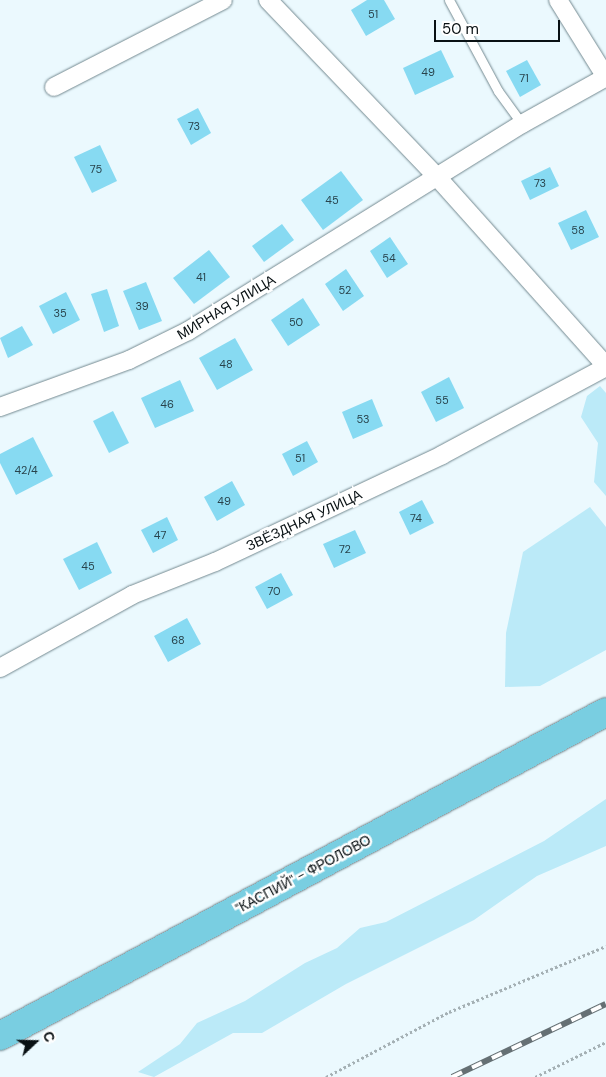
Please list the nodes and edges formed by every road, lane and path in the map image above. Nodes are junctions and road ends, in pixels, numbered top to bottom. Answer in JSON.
{"nodes":[{"id":1,"x":224,"y":0,"type":"edge"},
{"id":2,"x":268,"y":0,"type":"edge"},
{"id":3,"x":449,"y":0,"type":"edge"},
{"id":4,"x":558,"y":0,"type":"edge"},
{"id":5,"x":606,"y":77,"type":"edge"},
{"id":6,"x":54,"y":86,"type":"dead end"},
{"id":7,"x":522,"y":124,"type":"junction"},
{"id":8,"x":438,"y":178,"type":"junction"},
{"id":9,"x":604,"y":360,"type":"edge"},
{"id":10,"x":0,"y":408,"type":"edge"},
{"id":11,"x":0,"y":668,"type":"edge"},
{"id":12,"x":606,"y":712,"type":"edge"},
{"id":13,"x":606,"y":946,"type":"edge"},
{"id":14,"x":0,"y":1036,"type":"edge"},
{"id":15,"x":606,"y":1042,"type":"edge"},
{"id":16,"x":326,"y":1077,"type":"edge"},
{"id":17,"x":536,"y":1077,"type":"edge"}],
"edges":[{"from":1,"to":6,"type":"street"},
{"from":2,"to":8,"type":"street"},
{"from":3,"to":7,"type":"lane"},
{"from":4,"to":5,"type":"street","name":"МИРНАЯ УЛИЦА"},
{"from":5,"to":7,"type":"street","name":"МИРНАЯ УЛИЦА"},
{"from":7,"to":8,"type":"street","name":"МИРНАЯ УЛИЦА"},
{"from":8,"to":9,"type":"street"},
{"from":8,"to":10,"type":"street","name":"МИРНАЯ УЛИЦА"},
{"from":9,"to":11,"type":"street","name":"ЗВЁЗДНАЯ УЛИЦА"},
{"from":12,"to":14,"type":"main road","name":"\"КАСПИЙ\" - ФРОЛОВО"},
{"from":13,"to":16,"type":"path"},
{"from":15,"to":17,"type":"path"}]}
